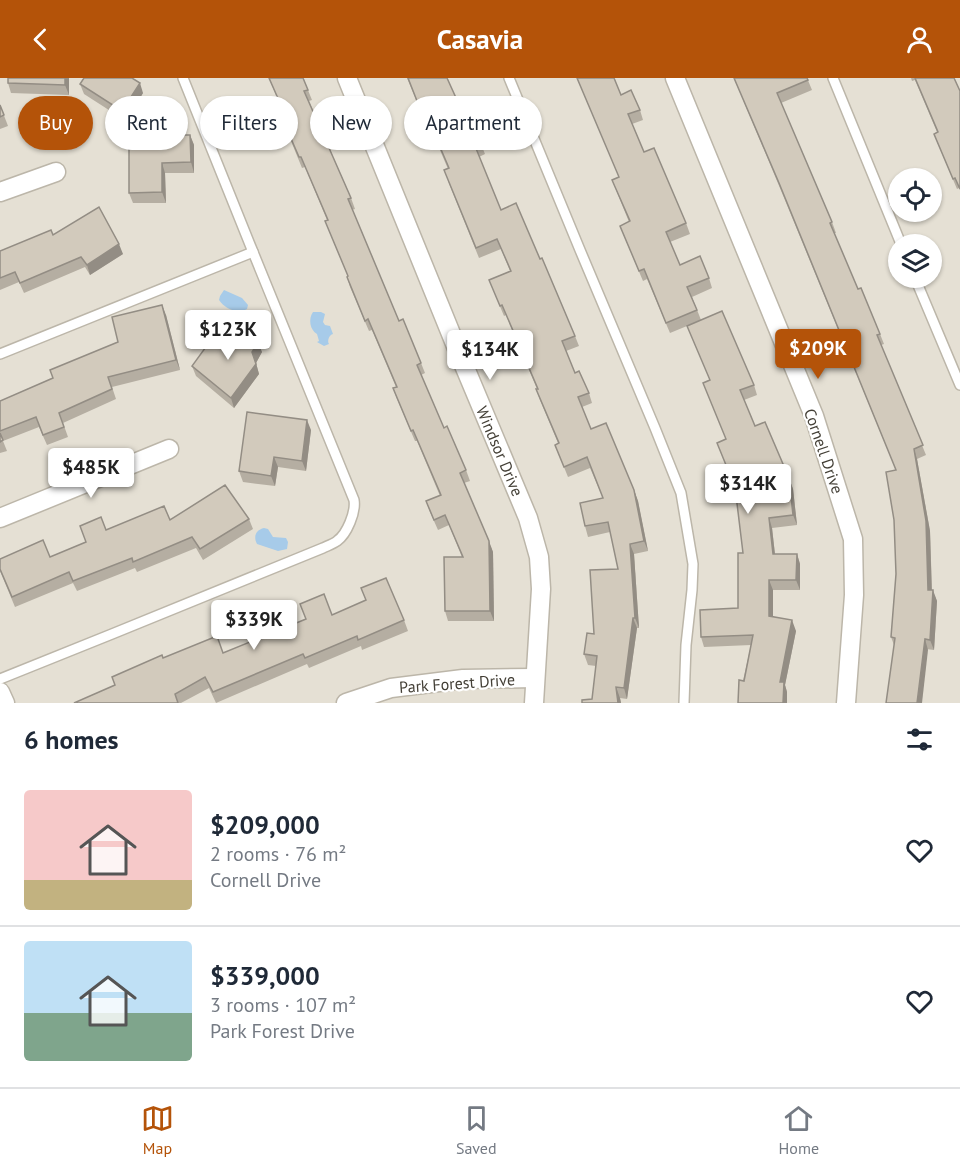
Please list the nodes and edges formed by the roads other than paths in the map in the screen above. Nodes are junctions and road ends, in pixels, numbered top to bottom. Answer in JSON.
{"nodes":[{"id":1,"x":183,"y":78,"type":"edge"},
{"id":2,"x":347,"y":78,"type":"edge"},
{"id":3,"x":509,"y":78,"type":"edge"},
{"id":4,"x":675,"y":78,"type":"edge"},
{"id":5,"x":833,"y":78,"type":"edge"},
{"id":6,"x":56,"y":172,"type":"dead end"},
{"id":7,"x":0,"y":192,"type":"edge"},
{"id":8,"x":897,"y":234,"type":"edge"},
{"id":9,"x":253,"y":252,"type":"junction"},
{"id":10,"x":919,"y":288,"type":"edge"},
{"id":11,"x":0,"y":354,"type":"edge"},
{"id":12,"x":960,"y":385,"type":"edge"},
{"id":13,"x":170,"y":449,"type":"dead end"},
{"id":14,"x":0,"y":518,"type":"edge"},
{"id":15,"x":535,"y":678,"type":"junction"},
{"id":16,"x":0,"y":679,"type":"edge"},
{"id":17,"x":0,"y":692,"type":"edge"},
{"id":18,"x":4,"y":703,"type":"edge"},
{"id":19,"x":346,"y":703,"type":"edge"},
{"id":20,"x":534,"y":703,"type":"edge"},
{"id":21,"x":684,"y":703,"type":"edge"},
{"id":22,"x":846,"y":703,"type":"edge"}],
"edges":[{"from":1,"to":9,"type":"lane"},
{"from":2,"to":15,"type":"street","name":"Windsor Drive"},
{"from":3,"to":21,"type":"lane"},
{"from":4,"to":22,"type":"street","name":"Cornell Drive"},
{"from":5,"to":8,"type":"lane"},
{"from":6,"to":7,"type":"street"},
{"from":9,"to":11,"type":"lane"},
{"from":9,"to":16,"type":"lane"},
{"from":10,"to":12,"type":"lane"},
{"from":13,"to":14,"type":"street"},
{"from":15,"to":19,"type":"street","name":"Park Forest Drive"},
{"from":15,"to":20,"type":"street","name":"Windsor Drive"},
{"from":17,"to":18,"type":"street"}]}
